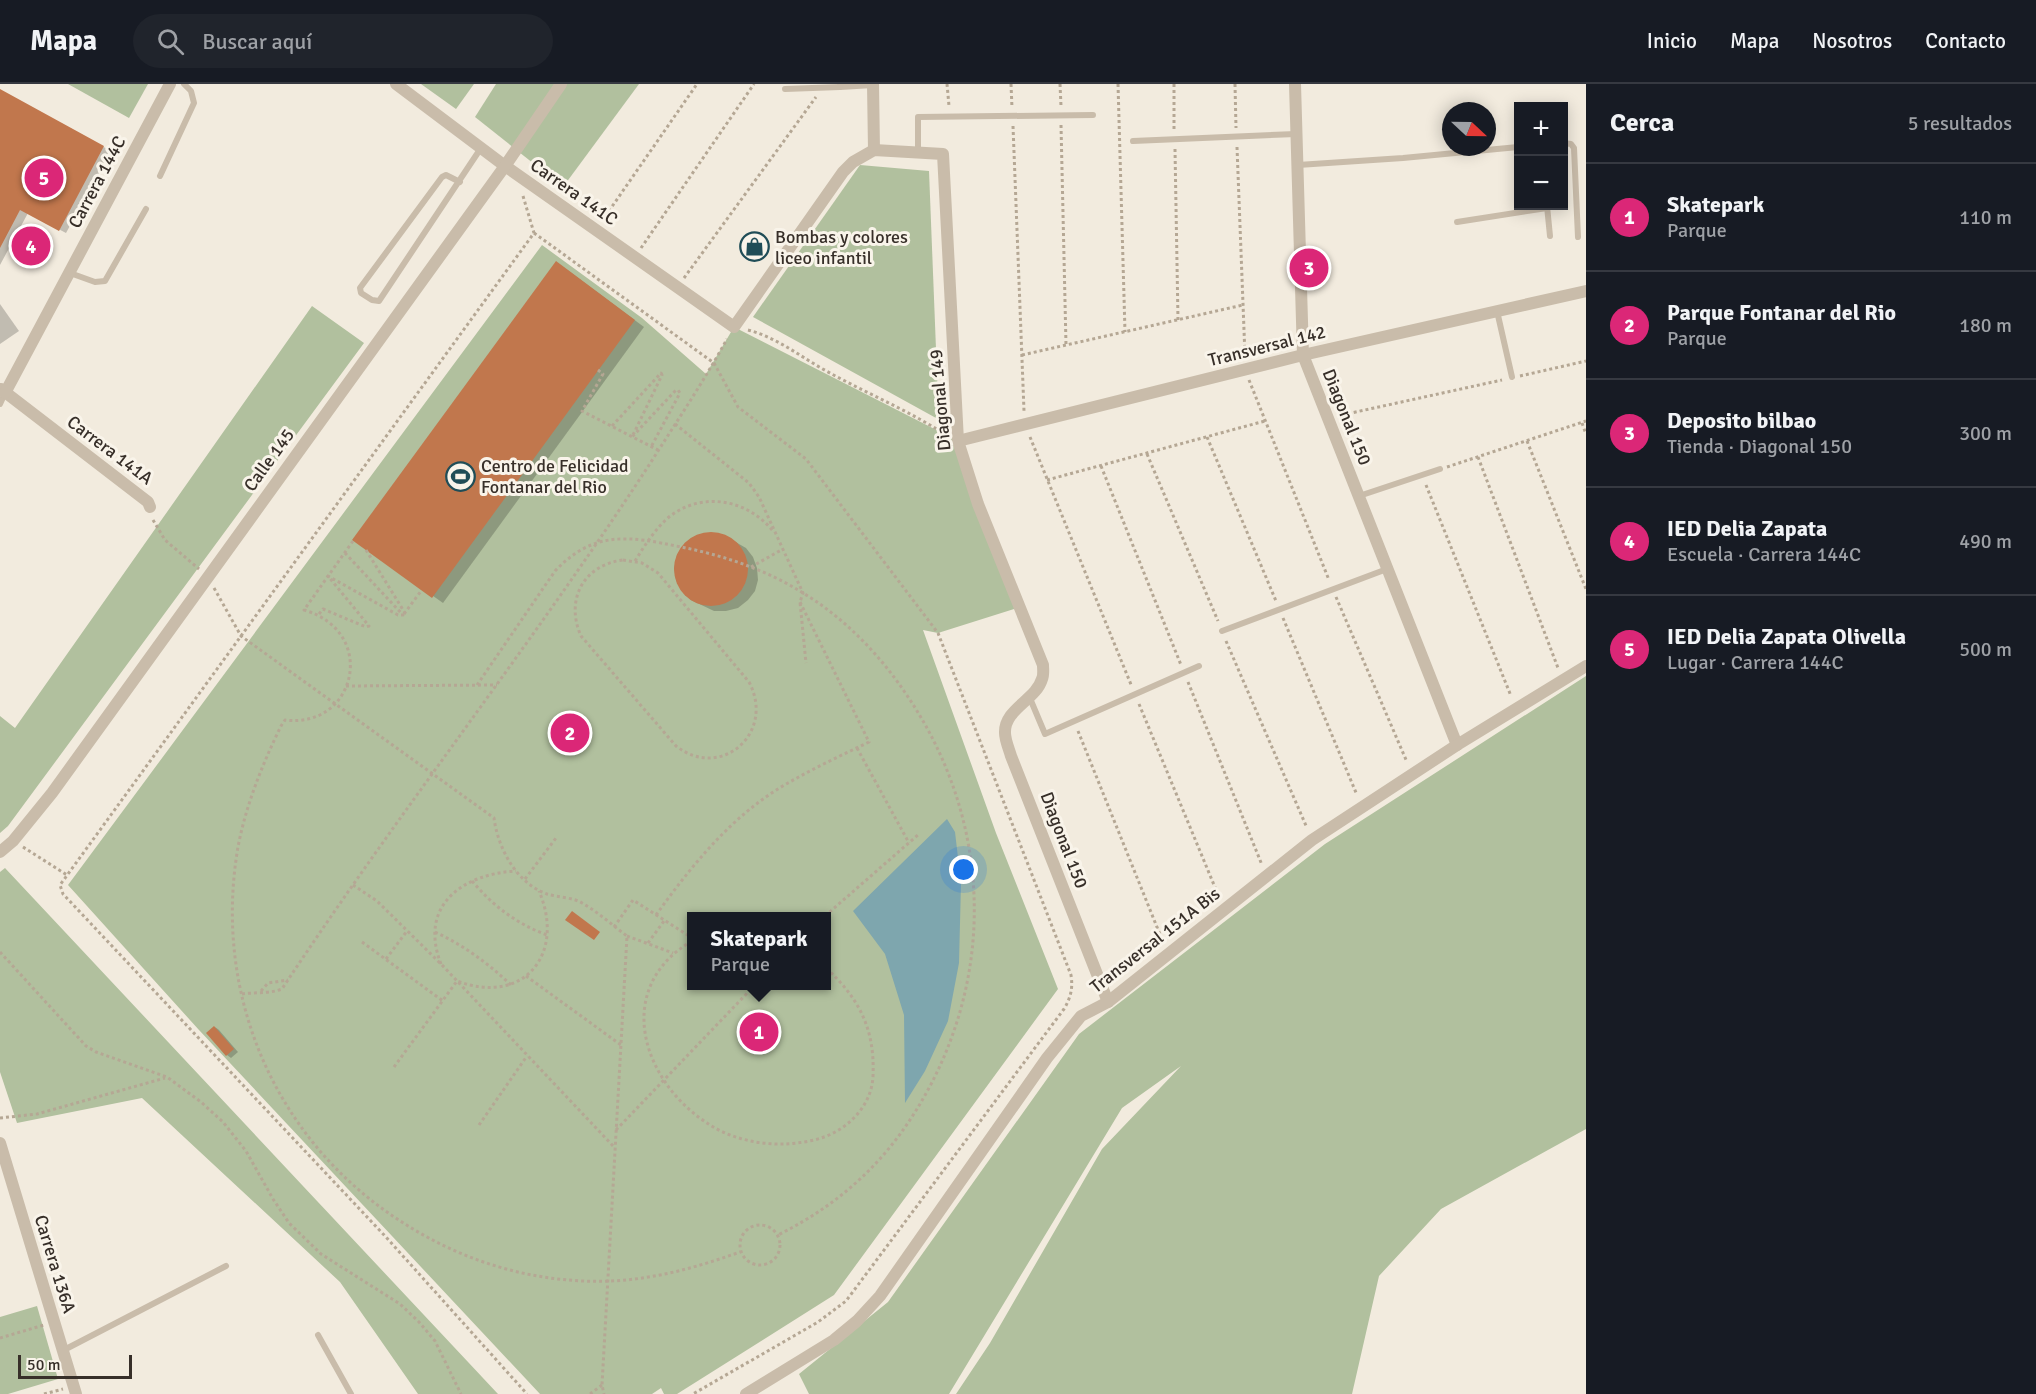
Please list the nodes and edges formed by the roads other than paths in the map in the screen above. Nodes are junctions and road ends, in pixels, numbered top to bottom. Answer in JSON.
{"nodes":[{"id":1,"x":170,"y":84,"type":"edge"},
{"id":2,"x":184,"y":84,"type":"edge"},
{"id":3,"x":396,"y":84,"type":"edge"},
{"id":4,"x":561,"y":84,"type":"edge"},
{"id":5,"x":1295,"y":84,"type":"edge"},
{"id":6,"x":840,"y":85,"type":"edge"},
{"id":7,"x":873,"y":85,"type":"edge"},
{"id":8,"x":785,"y":88,"type":"dead end"},
{"id":9,"x":1093,"y":114,"type":"dead end"},
{"id":10,"x":1296,"y":134,"type":"junction"},
{"id":11,"x":1132,"y":141,"type":"dead end"},
{"id":12,"x":1568,"y":144,"type":"edge"},
{"id":13,"x":1514,"y":147,"type":"edge"},
{"id":14,"x":481,"y":148,"type":"junction"},
{"id":15,"x":874,"y":150,"type":"junction"},
{"id":16,"x":918,"y":153,"type":"junction"},
{"id":17,"x":1298,"y":165,"type":"junction"},
{"id":18,"x":510,"y":169,"type":"junction"},
{"id":19,"x":160,"y":176,"type":"dead end"},
{"id":20,"x":459,"y":182,"type":"junction"},
{"id":21,"x":146,"y":209,"type":"dead end"},
{"id":22,"x":1529,"y":210,"type":"edge"},
{"id":23,"x":1547,"y":210,"type":"edge"},
{"id":24,"x":1457,"y":222,"type":"dead end"},
{"id":25,"x":1550,"y":236,"type":"dead end"},
{"id":26,"x":1578,"y":237,"type":"dead end"},
{"id":27,"x":69,"y":272,"type":"junction"},
{"id":28,"x":1586,"y":291,"type":"edge"},
{"id":29,"x":1497,"y":311,"type":"junction"},
{"id":30,"x":1303,"y":355,"type":"junction"},
{"id":31,"x":1512,"y":377,"type":"road end"},
{"id":32,"x":2,"y":395,"type":"edge"},
{"id":33,"x":958,"y":441,"type":"junction"},
{"id":34,"x":1440,"y":469,"type":"road end"},
{"id":35,"x":1359,"y":495,"type":"junction"},
{"id":36,"x":150,"y":507,"type":"road end"},
{"id":37,"x":1387,"y":568,"type":"junction"},
{"id":38,"x":1222,"y":631,"type":"road end"},
{"id":39,"x":1199,"y":666,"type":"dead end"},
{"id":40,"x":1586,"y":666,"type":"edge"},
{"id":41,"x":1029,"y":696,"type":"junction"},
{"id":42,"x":1457,"y":745,"type":"junction"},
{"id":43,"x":0,"y":852,"type":"edge"},
{"id":44,"x":1108,"y":1002,"type":"junction"},
{"id":45,"x":0,"y":1143,"type":"edge"},
{"id":46,"x":226,"y":1266,"type":"dead end"},
{"id":47,"x":318,"y":1335,"type":"dead end"},
{"id":48,"x":62,"y":1350,"type":"junction"},
{"id":49,"x":74,"y":1390,"type":"edge"},
{"id":50,"x":351,"y":1394,"type":"edge"},
{"id":51,"x":746,"y":1394,"type":"edge"}],
"edges":[{"from":1,"to":27,"type":"street","name":"Carrera 144C"},
{"from":2,"to":19,"type":"lane"},
{"from":3,"to":14,"type":"street","name":"Carrera 141C"},
{"from":4,"to":18,"type":"street","name":"Calle 145"},
{"from":5,"to":10,"type":"street","name":"Diagonal 150"},
{"from":6,"to":7,"type":"lane"},
{"from":6,"to":8,"type":"lane"},
{"from":7,"to":15,"type":"street"},
{"from":9,"to":16,"type":"lane"},
{"from":10,"to":11,"type":"lane"},
{"from":10,"to":17,"type":"street","name":"Diagonal 150"},
{"from":12,"to":26,"type":"lane"},
{"from":13,"to":17,"type":"lane"},
{"from":14,"to":18,"type":"street","name":"Carrera 141C"},
{"from":14,"to":20,"type":"lane"},
{"from":15,"to":16,"type":"street"},
{"from":15,"to":18,"type":"street","name":"Carrera 141C"},
{"from":16,"to":33,"type":"street","name":"Diagonal 149"},
{"from":17,"to":30,"type":"street","name":"Diagonal 150"},
{"from":18,"to":43,"type":"street","name":"Calle 145"},
{"from":20,"to":20,"type":"lane"},
{"from":21,"to":27,"type":"lane"},
{"from":22,"to":24,"type":"lane"},
{"from":23,"to":25,"type":"lane"},
{"from":27,"to":32,"type":"street","name":"Carrera 144C"},
{"from":28,"to":29,"type":"street","name":"Transversal 142"},
{"from":29,"to":30,"type":"street","name":"Transversal 142"},
{"from":29,"to":31,"type":"lane"},
{"from":30,"to":33,"type":"street","name":"Transversal 142"},
{"from":30,"to":35,"type":"street","name":"Diagonal 150"},
{"from":32,"to":36,"type":"street","name":"Carrera 141A"},
{"from":33,"to":41,"type":"street","name":"Diagonal 149"},
{"from":34,"to":35,"type":"lane"},
{"from":35,"to":37,"type":"street","name":"Diagonal 150"},
{"from":37,"to":38,"type":"lane"},
{"from":37,"to":42,"type":"street","name":"Diagonal 150"},
{"from":39,"to":41,"type":"lane"},
{"from":40,"to":42,"type":"street","name":"Transversal 151A Bis"},
{"from":41,"to":44,"type":"street","name":"Diagonal 150"},
{"from":42,"to":44,"type":"street","name":"Transversal 151A Bis"},
{"from":44,"to":51,"type":"street","name":"Transversal 151A Bis"},
{"from":45,"to":48,"type":"street","name":"Carrera 136A"},
{"from":46,"to":48,"type":"lane"},
{"from":47,"to":50,"type":"lane"},
{"from":48,"to":49,"type":"street","name":"Carrera 136A"}]}
